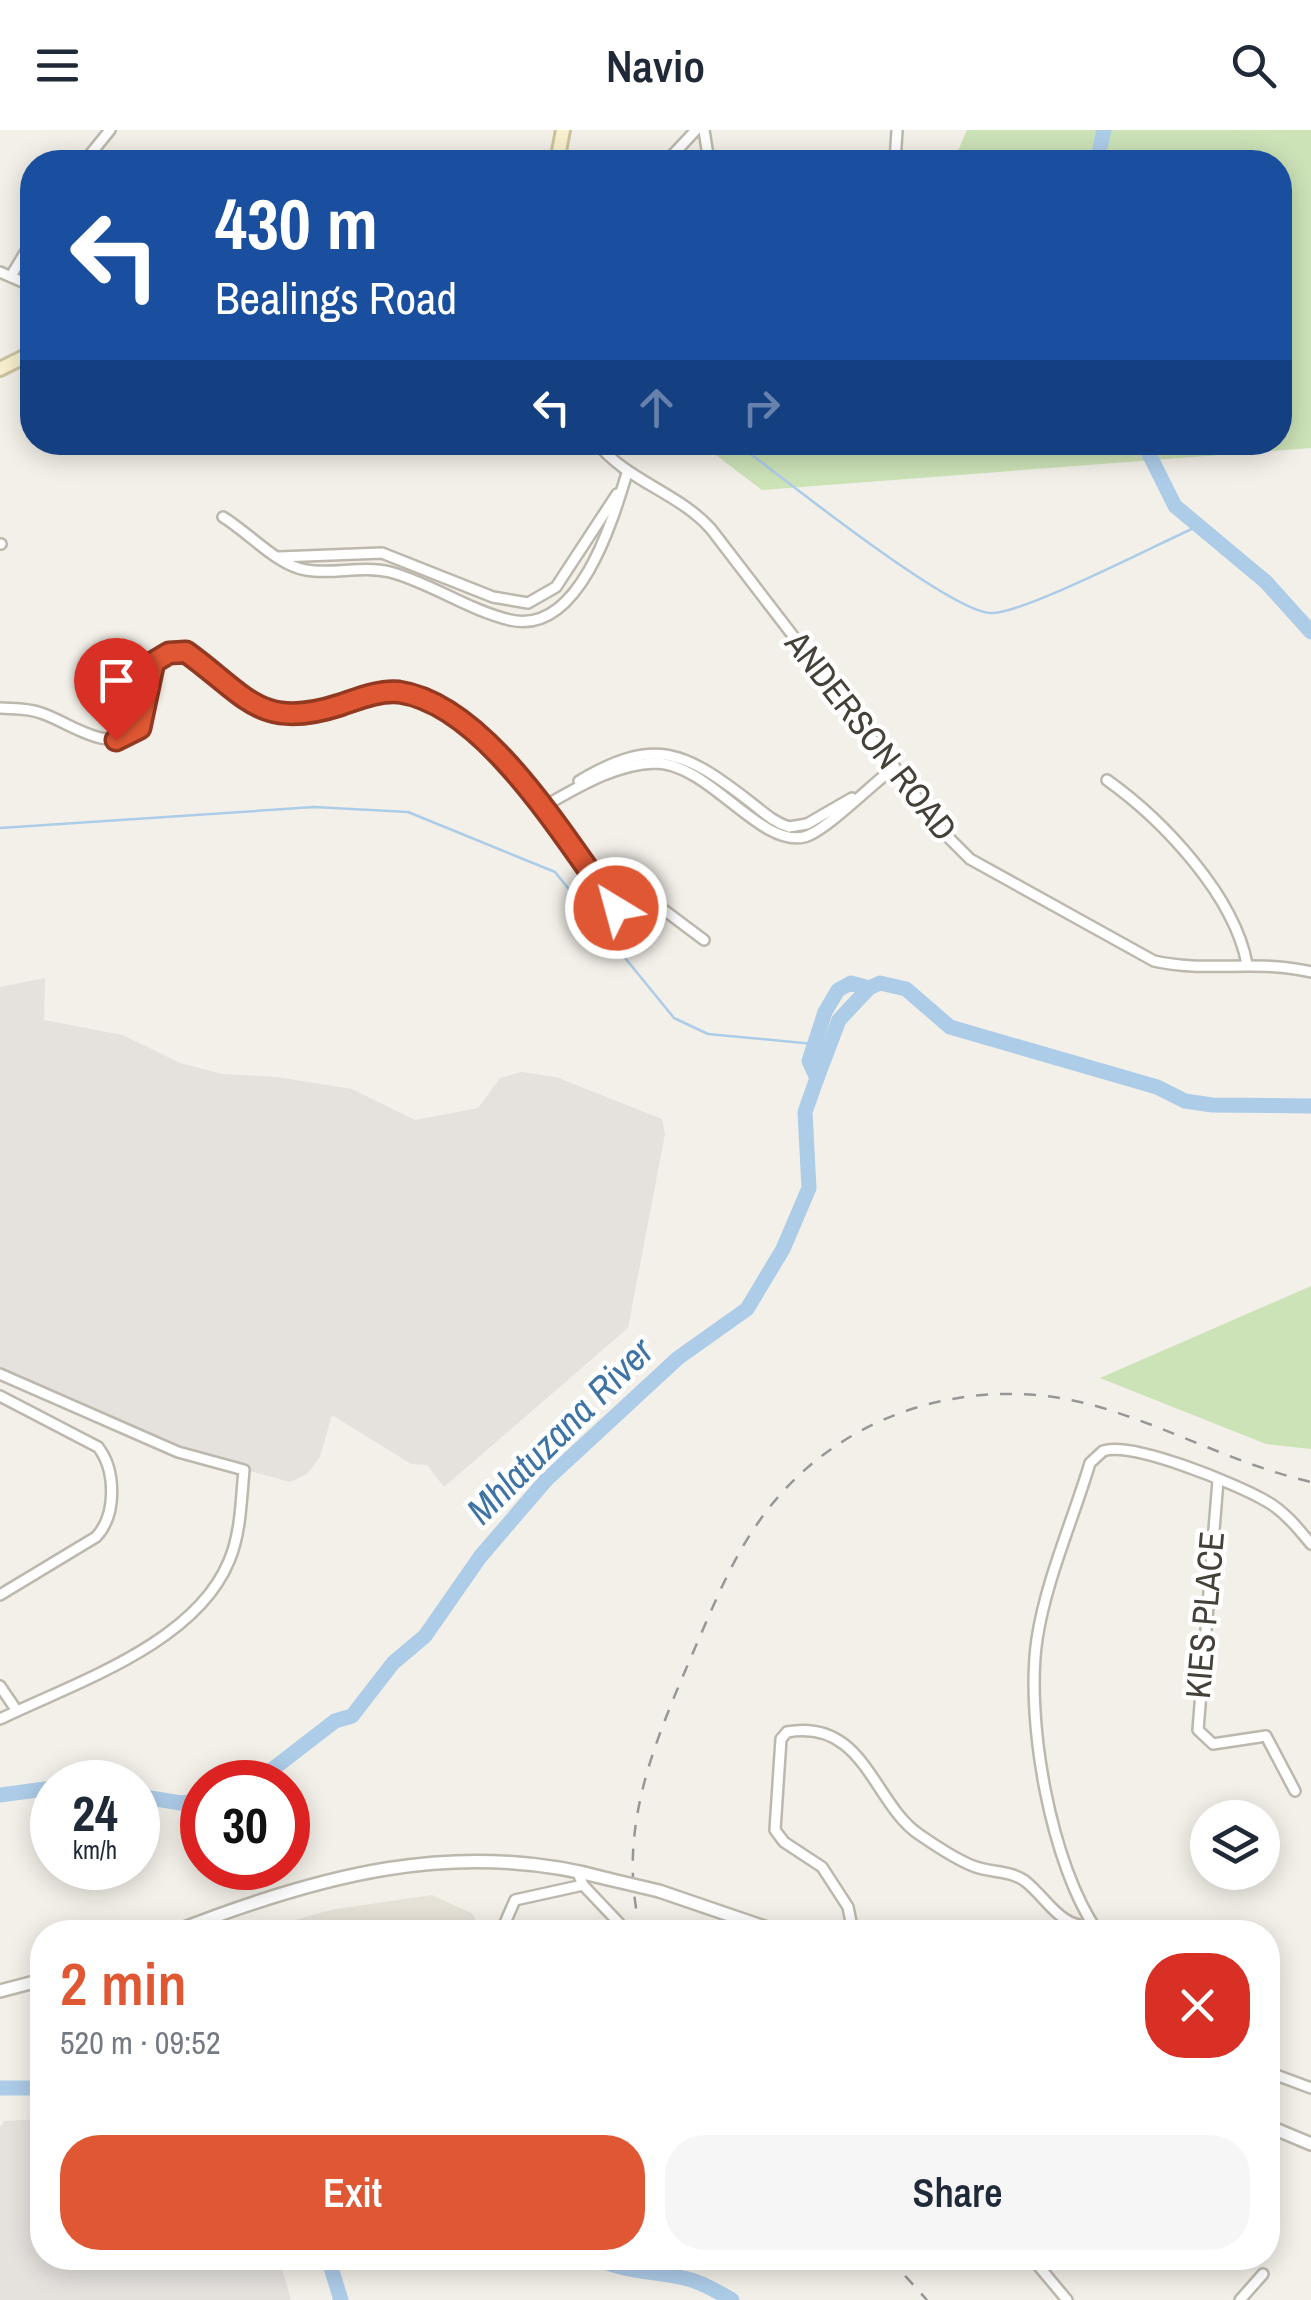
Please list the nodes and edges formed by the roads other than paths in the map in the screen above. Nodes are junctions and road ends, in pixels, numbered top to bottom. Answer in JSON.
{"nodes":[{"id":1,"x":110,"y":130,"type":"edge"},
{"id":2,"x":696,"y":130,"type":"edge"},
{"id":3,"x":94,"y":150,"type":"edge"},
{"id":4,"x":677,"y":150,"type":"edge"},
{"id":5,"x":609,"y":455,"type":"edge"},
{"id":6,"x":627,"y":473,"type":"junction"},
{"id":7,"x":622,"y":489,"type":"junction"},
{"id":8,"x":223,"y":517,"type":"dead end"},
{"id":9,"x":279,"y":557,"type":"junction"},
{"id":10,"x":0,"y":708,"type":"edge"},
{"id":11,"x":895,"y":766,"type":"junction"},
{"id":12,"x":1106,"y":780,"type":"dead end"},
{"id":13,"x":539,"y":806,"type":"junction"},
{"id":14,"x":704,"y":940,"type":"dead end"},
{"id":15,"x":1248,"y":964,"type":"junction"},
{"id":16,"x":1311,"y":972,"type":"edge"},
{"id":17,"x":0,"y":1374,"type":"edge"},
{"id":18,"x":0,"y":1396,"type":"edge"},
{"id":19,"x":1218,"y":1480,"type":"junction"},
{"id":20,"x":1311,"y":1544,"type":"edge"},
{"id":21,"x":0,"y":1595,"type":"edge"},
{"id":22,"x":0,"y":1686,"type":"edge"},
{"id":23,"x":17,"y":1710,"type":"junction"},
{"id":24,"x":0,"y":1718,"type":"edge"},
{"id":25,"x":1295,"y":1791,"type":"dead end"},
{"id":26,"x":577,"y":1870,"type":"junction"},
{"id":27,"x":583,"y":1885,"type":"junction"},
{"id":28,"x":207,"y":1920,"type":"edge"},
{"id":29,"x":506,"y":1920,"type":"edge"},
{"id":30,"x":616,"y":1920,"type":"edge"},
{"id":31,"x":743,"y":1920,"type":"edge"},
{"id":32,"x":851,"y":1920,"type":"edge"},
{"id":33,"x":1065,"y":1920,"type":"edge"},
{"id":34,"x":1091,"y":1920,"type":"edge"},
{"id":35,"x":30,"y":1984,"type":"edge"},
{"id":36,"x":0,"y":1991,"type":"edge"},
{"id":37,"x":1280,"y":2076,"type":"edge"},
{"id":38,"x":1311,"y":2088,"type":"edge"},
{"id":39,"x":1280,"y":2131,"type":"edge"},
{"id":40,"x":1311,"y":2144,"type":"edge"},
{"id":41,"x":1042,"y":2270,"type":"edge"},
{"id":42,"x":1264,"y":2274,"type":"dead end"},
{"id":43,"x":1066,"y":2300,"type":"edge"},
{"id":44,"x":1240,"y":2300,"type":"edge"}],
"edges":[{"from":1,"to":3,"type":"street"},
{"from":2,"to":4,"type":"street"},
{"from":5,"to":6,"type":"street","name":"ANDERSON ROAD"},
{"from":6,"to":7,"type":"street"},
{"from":6,"to":11,"type":"street","name":"ANDERSON ROAD"},
{"from":7,"to":9,"type":"street"},
{"from":7,"to":9,"type":"street"},
{"from":8,"to":9,"type":"street"},
{"from":10,"to":13,"type":"street"},
{"from":11,"to":13,"type":"street"},
{"from":11,"to":15,"type":"street","name":"ANDERSON ROAD"},
{"from":12,"to":15,"type":"street"},
{"from":13,"to":14,"type":"street"},
{"from":15,"to":16,"type":"street","name":"ANDERSON ROAD"},
{"from":17,"to":23,"type":"street"},
{"from":18,"to":21,"type":"street"},
{"from":19,"to":20,"type":"street"},
{"from":19,"to":25,"type":"street","name":"KIES PLACE"},
{"from":19,"to":34,"type":"street"},
{"from":22,"to":23,"type":"street"},
{"from":23,"to":24,"type":"street"},
{"from":26,"to":27,"type":"street"},
{"from":26,"to":28,"type":"street"},
{"from":26,"to":31,"type":"street","bridge":true},
{"from":27,"to":29,"type":"street"},
{"from":27,"to":30,"type":"street"},
{"from":32,"to":33,"type":"street"},
{"from":35,"to":36,"type":"street"},
{"from":37,"to":38,"type":"street"},
{"from":39,"to":40,"type":"street"},
{"from":41,"to":43,"type":"street"},
{"from":42,"to":44,"type":"street"}]}
